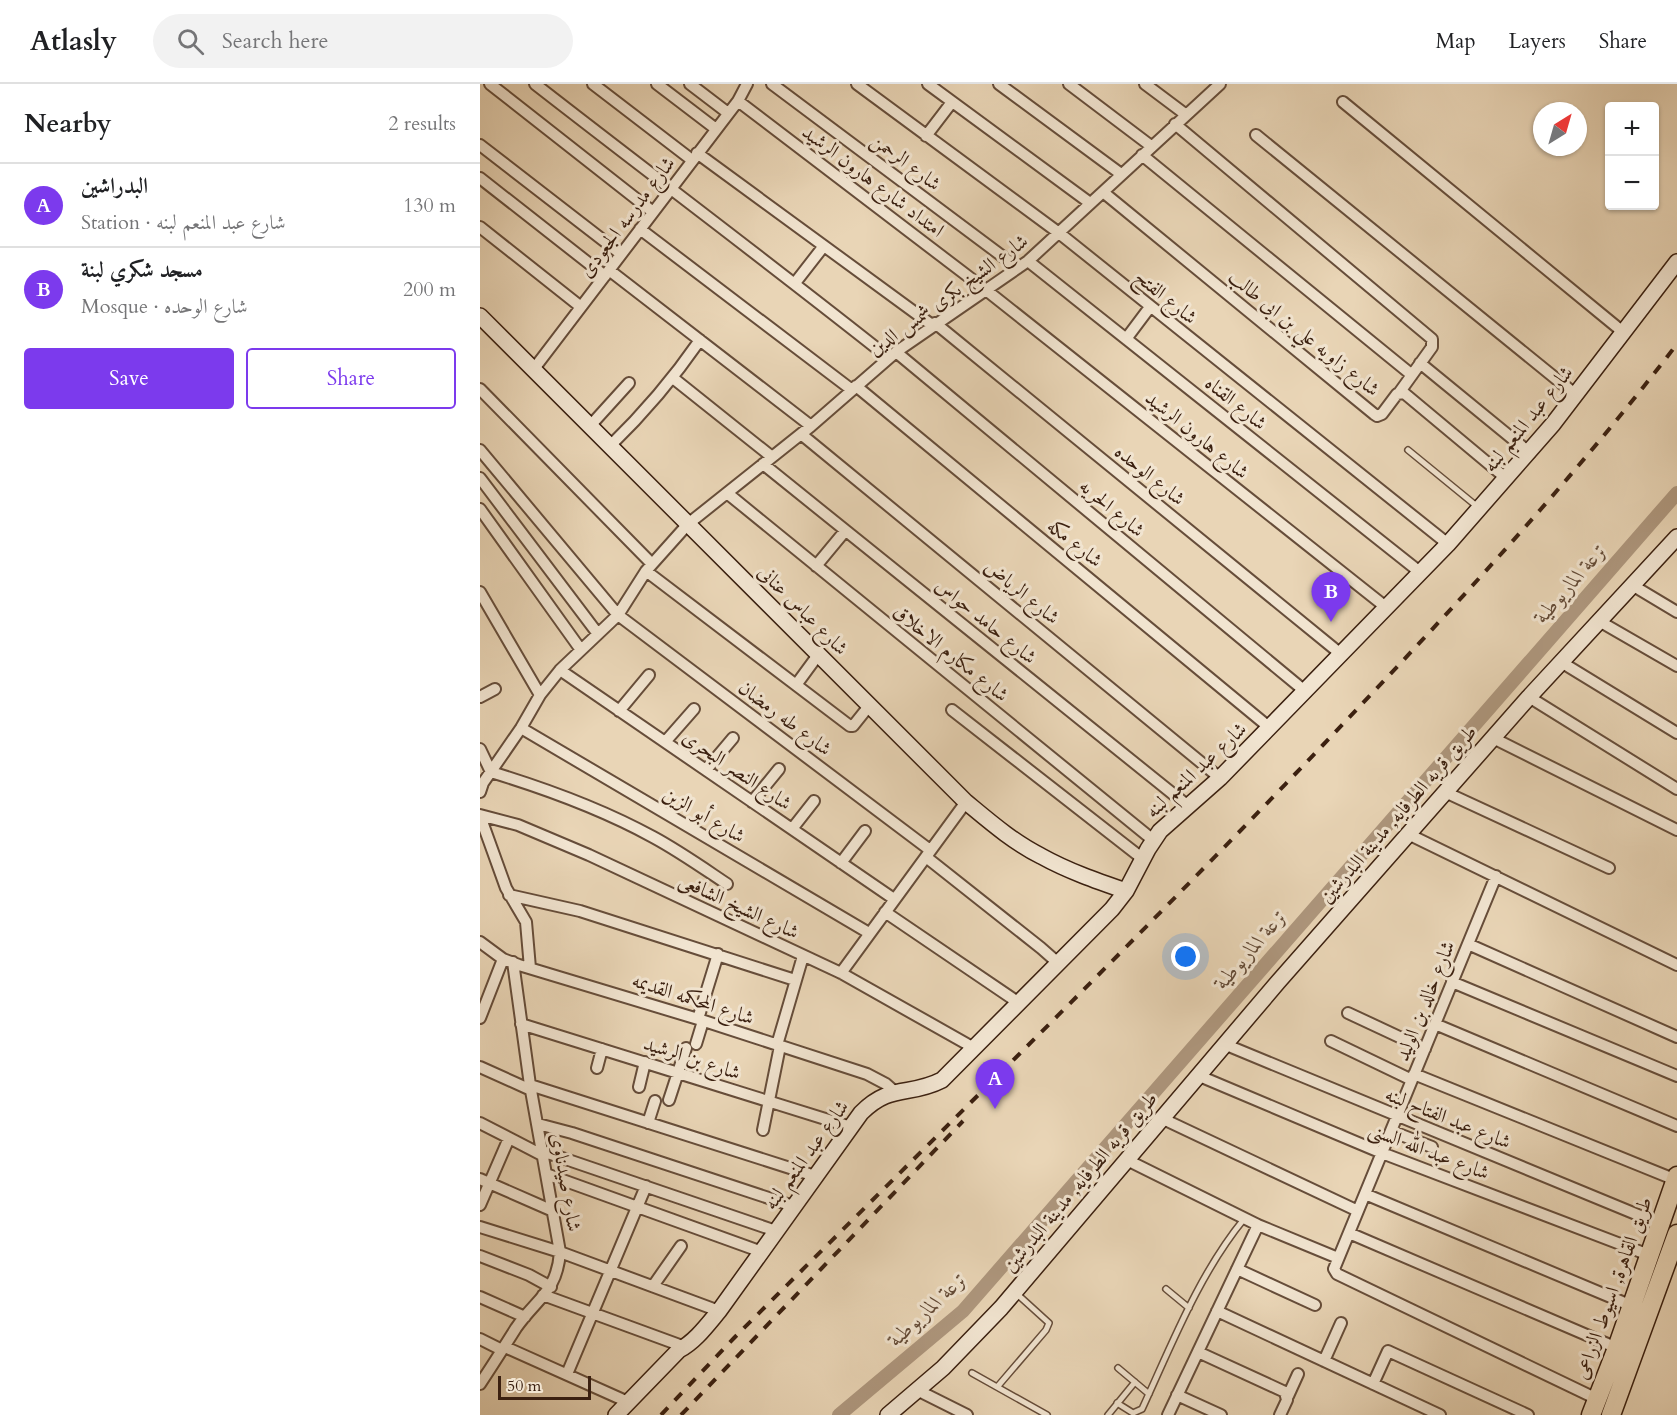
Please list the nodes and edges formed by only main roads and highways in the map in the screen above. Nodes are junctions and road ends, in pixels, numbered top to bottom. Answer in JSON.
{"nodes":[{"id":1,"x":1677,"y":262,"type":"edge"},
{"id":2,"x":480,"y":316,"type":"edge"},
{"id":3,"x":1676,"y":540,"type":"edge"},
{"id":4,"x":1126,"y":891,"type":"junction"},
{"id":5,"x":1676,"y":1178,"type":"edge"},
{"id":6,"x":1677,"y":1234,"type":"edge"},
{"id":7,"x":1594,"y":1407,"type":"edge"},
{"id":8,"x":616,"y":1415,"type":"edge"},
{"id":9,"x":888,"y":1415,"type":"edge"},
{"id":10,"x":1611,"y":1415,"type":"edge"}],
"edges":[{"from":1,"to":4,"type":"main road","name":"شارع عبد المنعم لبنه"},
{"from":2,"to":4,"type":"main road","name":"شارع عباس عنانى"},
{"from":3,"to":9,"type":"main road","name":"طريق قريه الطرفايه, مدينة البدرشين"},
{"from":4,"to":8,"type":"main road","name":"شارع عبد المنعم لبنه"},
{"from":5,"to":7,"type":"highway","name":"طريق القاهرة, اسيوط الزراعى"},
{"from":6,"to":10,"type":"highway"}]}
